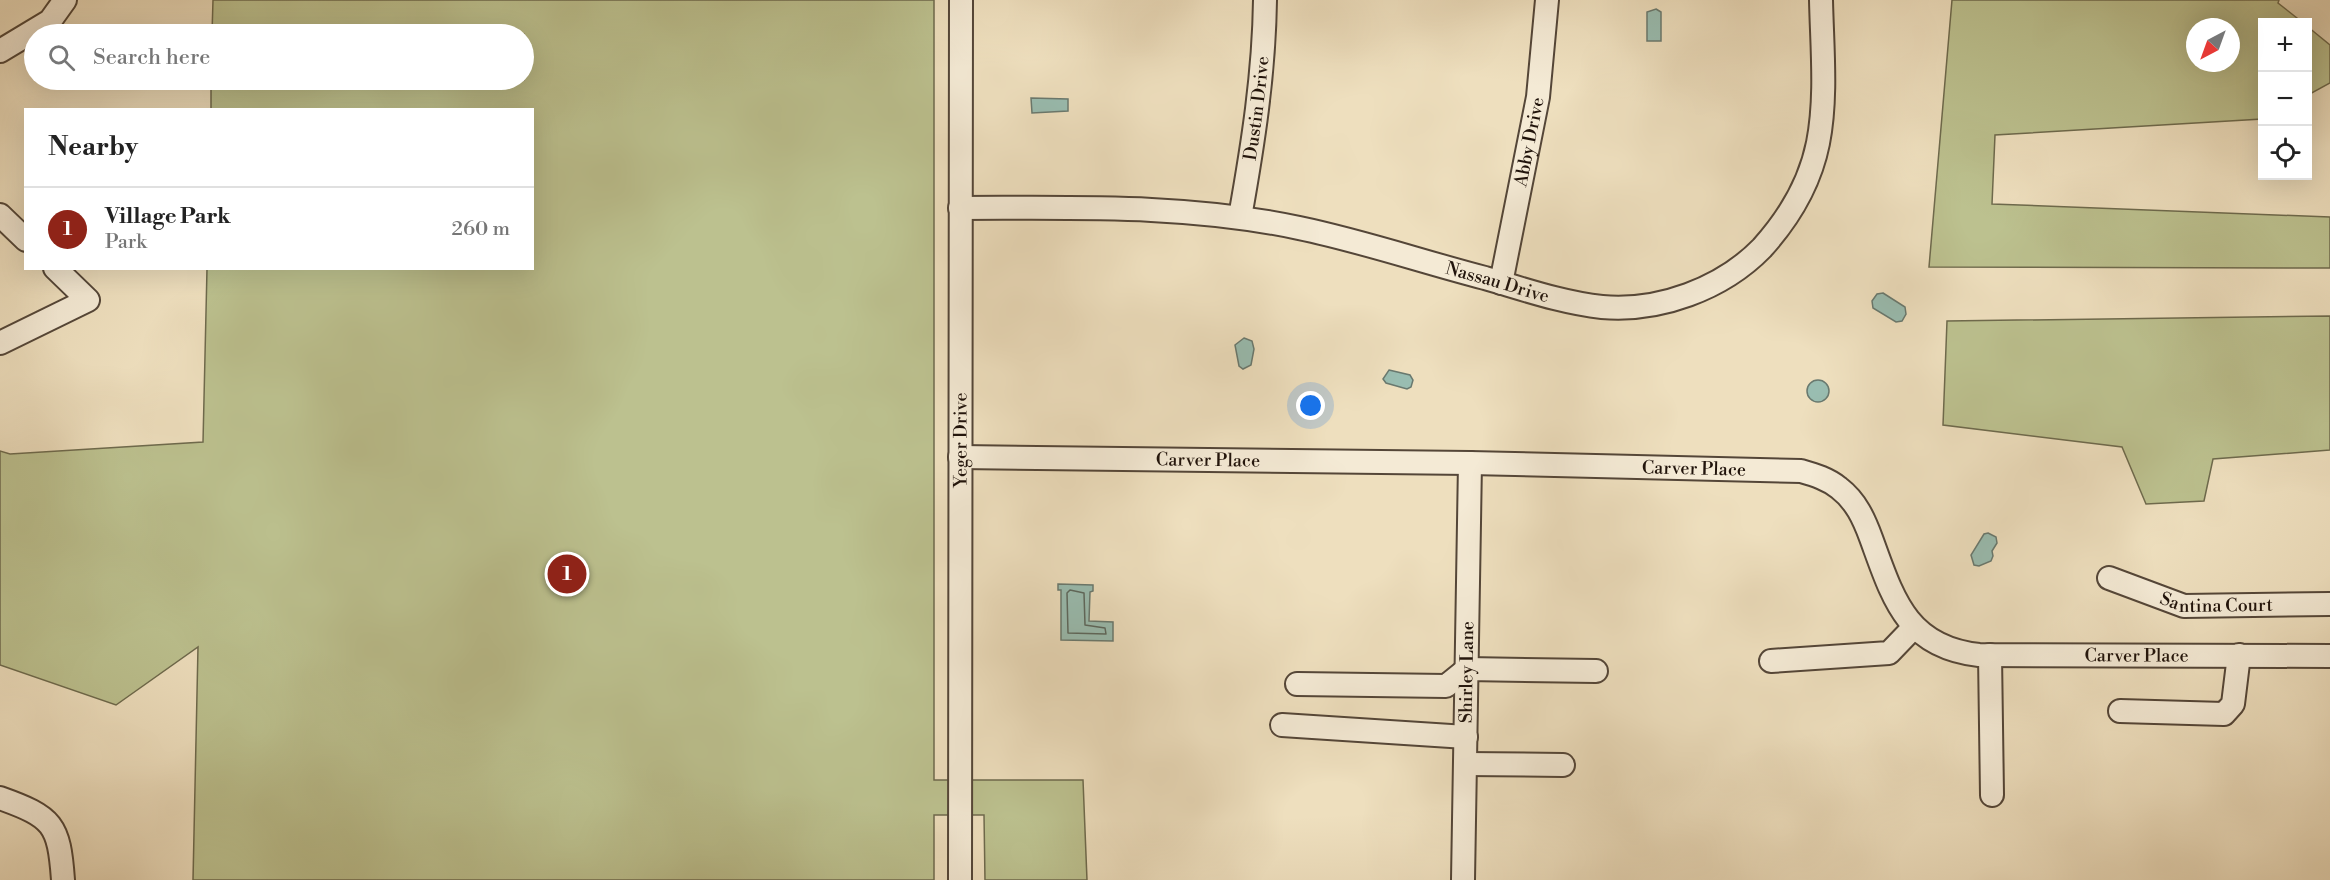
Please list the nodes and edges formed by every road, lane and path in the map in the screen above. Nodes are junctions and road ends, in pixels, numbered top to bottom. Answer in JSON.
{"nodes":[{"id":1,"x":65,"y":0,"type":"edge"},
{"id":2,"x":961,"y":0,"type":"edge"},
{"id":3,"x":1265,"y":0,"type":"edge"},
{"id":4,"x":1547,"y":0,"type":"edge"},
{"id":5,"x":1821,"y":0,"type":"edge"},
{"id":6,"x":45,"y":24,"type":"edge"},
{"id":7,"x":24,"y":37,"type":"edge"},
{"id":8,"x":0,"y":51,"type":"edge"},
{"id":9,"x":960,"y":208,"type":"junction"},
{"id":10,"x":0,"y":215,"type":"edge"},
{"id":11,"x":1240,"y":216,"type":"junction"},
{"id":12,"x":24,"y":238,"type":"edge"},
{"id":13,"x":57,"y":270,"type":"edge"},
{"id":14,"x":1501,"y":283,"type":"junction"},
{"id":15,"x":0,"y":343,"type":"edge"},
{"id":16,"x":960,"y":457,"type":"junction"},
{"id":17,"x":1470,"y":463,"type":"junction"},
{"id":18,"x":2109,"y":578,"type":"dead end"},
{"id":19,"x":2330,"y":604,"type":"edge"},
{"id":20,"x":1914,"y":627,"type":"junction"},
{"id":21,"x":1990,"y":655,"type":"junction"},
{"id":22,"x":2239,"y":655,"type":"junction"},
{"id":23,"x":2330,"y":656,"type":"edge"},
{"id":24,"x":1771,"y":661,"type":"dead end"},
{"id":25,"x":1467,"y":669,"type":"junction"},
{"id":26,"x":1596,"y":671,"type":"dead end"},
{"id":27,"x":1297,"y":684,"type":"dead end"},
{"id":28,"x":2120,"y":711,"type":"dead end"},
{"id":29,"x":1282,"y":725,"type":"dead end"},
{"id":30,"x":1466,"y":737,"type":"junction"},
{"id":31,"x":1465,"y":764,"type":"junction"},
{"id":32,"x":1563,"y":765,"type":"dead end"},
{"id":33,"x":1992,"y":795,"type":"dead end"},
{"id":34,"x":0,"y":798,"type":"edge"},
{"id":35,"x":63,"y":880,"type":"edge"},
{"id":36,"x":960,"y":880,"type":"edge"},
{"id":37,"x":1464,"y":880,"type":"edge"}],
"edges":[{"from":1,"to":6,"type":"street"},
{"from":2,"to":9,"type":"street","name":"Yeger Drive"},
{"from":3,"to":11,"type":"street","name":"Dustin Drive"},
{"from":4,"to":14,"type":"street","name":"Abby Drive"},
{"from":5,"to":14,"type":"street","name":"Nassau Drive"},
{"from":7,"to":8,"type":"street"},
{"from":9,"to":11,"type":"street","name":"Nassau Drive"},
{"from":9,"to":16,"type":"street","name":"Yeger Drive"},
{"from":10,"to":12,"type":"street"},
{"from":11,"to":14,"type":"street","name":"Nassau Drive"},
{"from":13,"to":15,"type":"street"},
{"from":16,"to":17,"type":"street","name":"Carver Place"},
{"from":16,"to":36,"type":"street","name":"Yeger Drive"},
{"from":17,"to":20,"type":"street","name":"Carver Place"},
{"from":17,"to":25,"type":"street","name":"Shirley Lane"},
{"from":18,"to":19,"type":"street","name":"Santina Court"},
{"from":20,"to":21,"type":"street","name":"Carver Place"},
{"from":20,"to":24,"type":"street"},
{"from":21,"to":22,"type":"street","name":"Carver Place"},
{"from":21,"to":33,"type":"street"},
{"from":22,"to":23,"type":"street","name":"Carver Place"},
{"from":22,"to":28,"type":"street"},
{"from":25,"to":26,"type":"street"},
{"from":25,"to":27,"type":"street"},
{"from":25,"to":30,"type":"street","name":"Shirley Lane"},
{"from":29,"to":30,"type":"street"},
{"from":30,"to":31,"type":"street","name":"Shirley Lane"},
{"from":31,"to":32,"type":"street"},
{"from":31,"to":37,"type":"street","name":"Shirley Lane"},
{"from":34,"to":35,"type":"street"}]}
